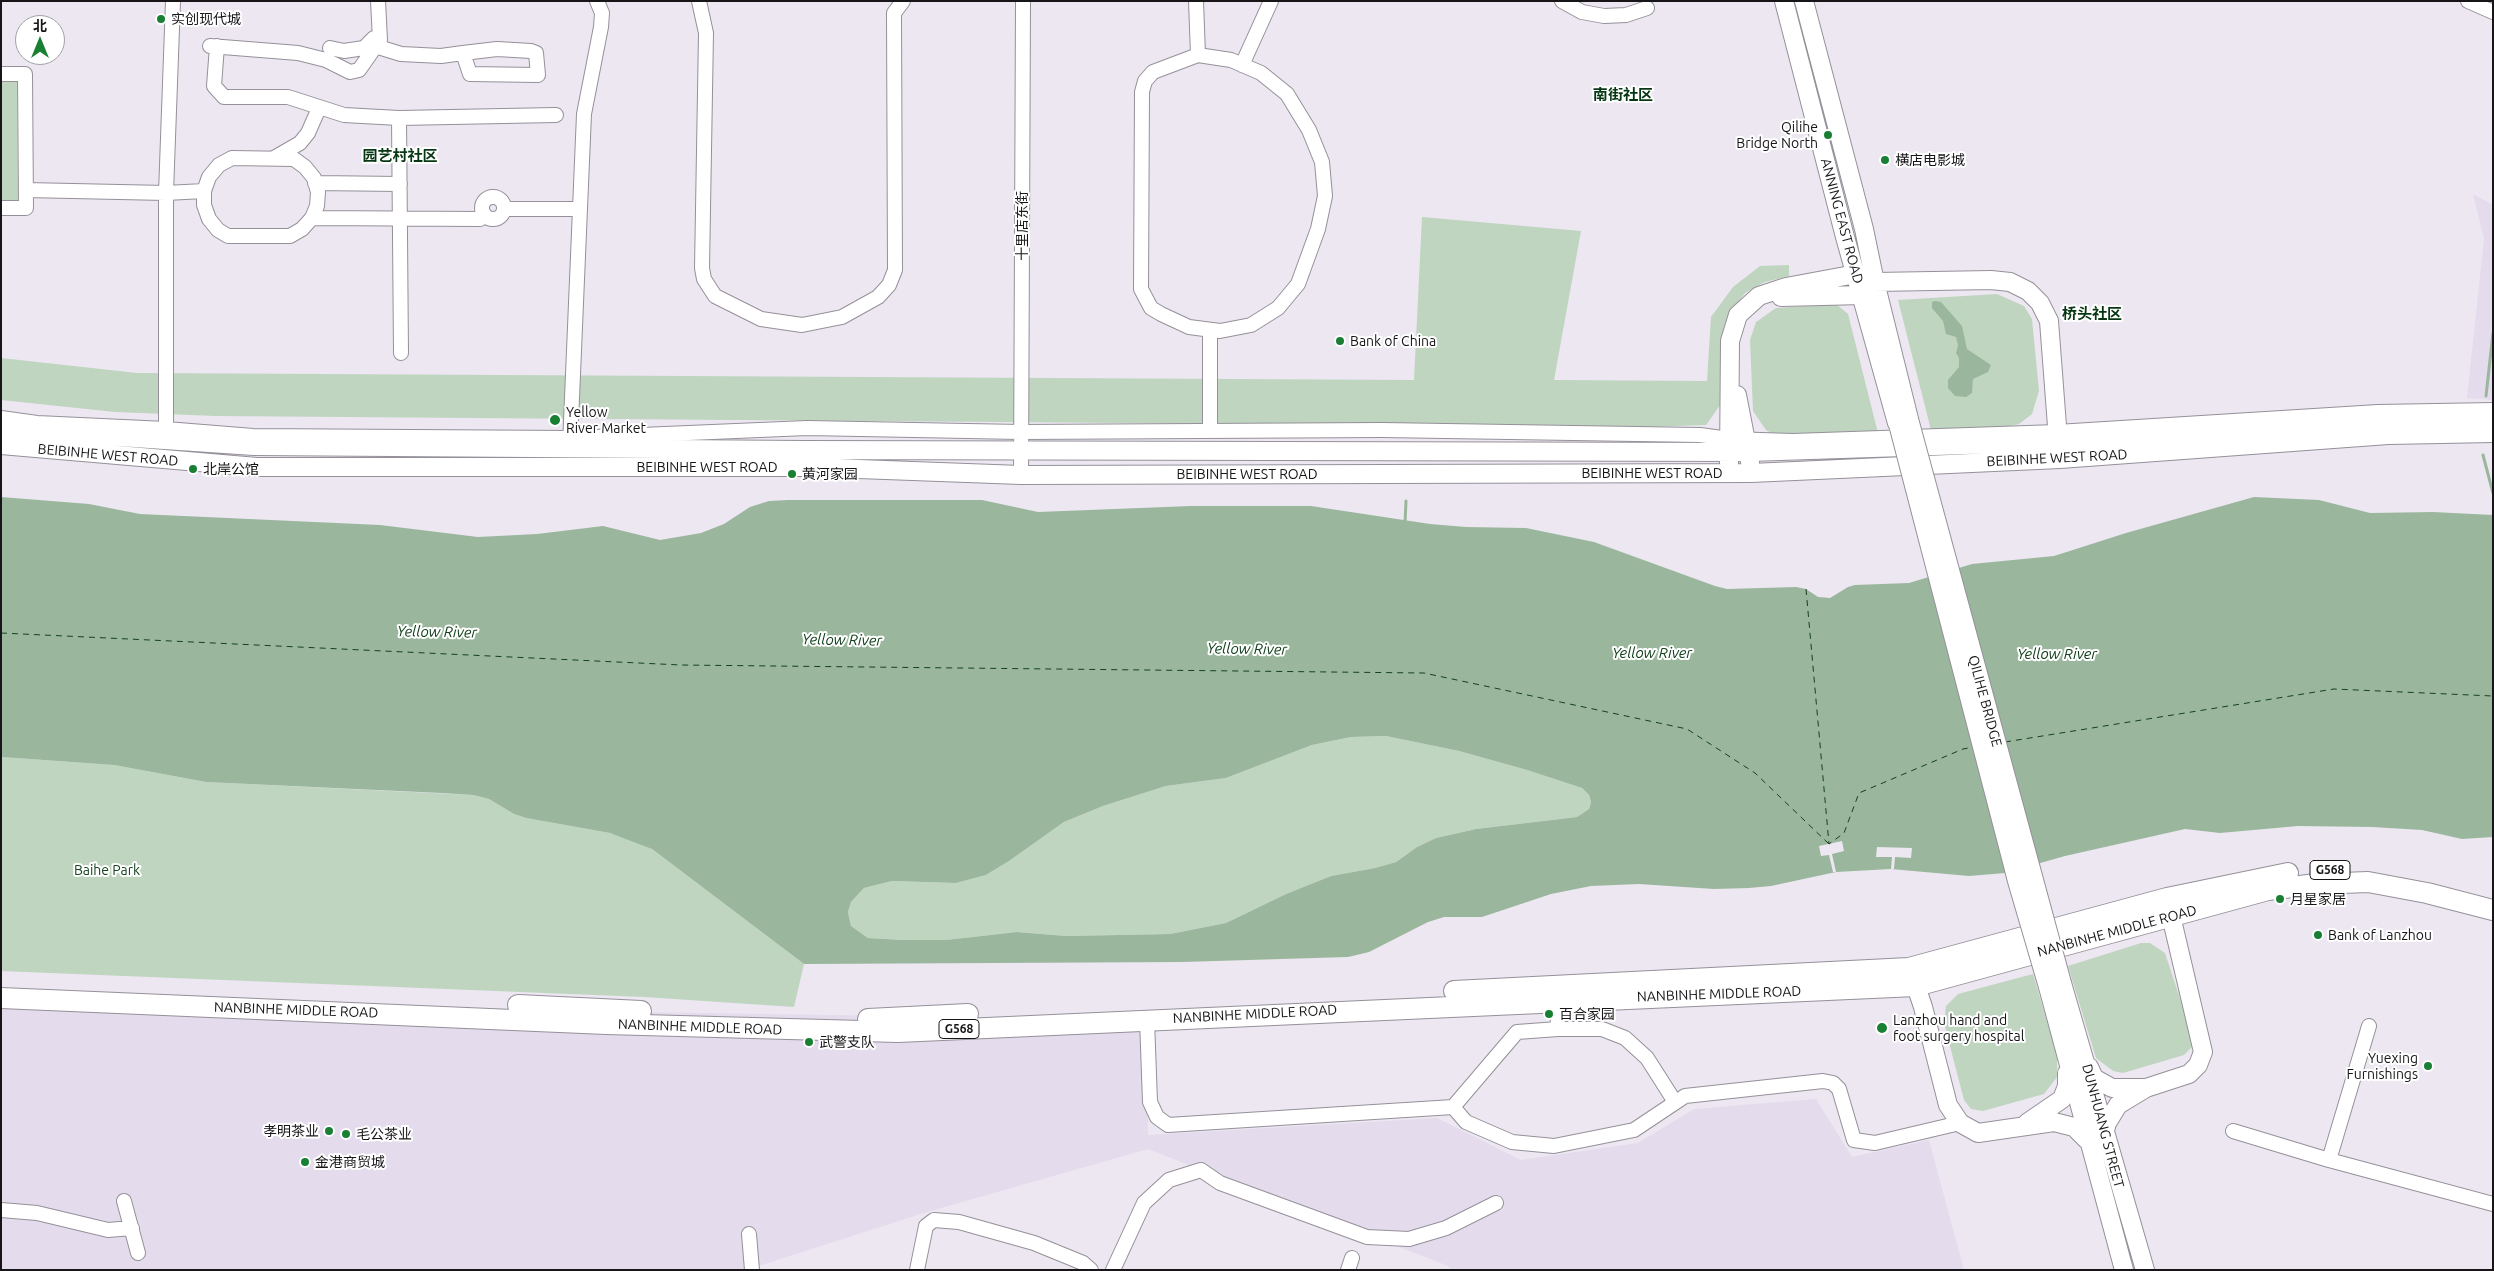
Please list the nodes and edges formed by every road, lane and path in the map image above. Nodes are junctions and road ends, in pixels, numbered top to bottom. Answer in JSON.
{"nodes":[{"id":1,"x":173,"y":1,"type":"edge"},
{"id":2,"x":378,"y":1,"type":"edge"},
{"id":3,"x":597,"y":1,"type":"edge"},
{"id":4,"x":699,"y":1,"type":"edge"},
{"id":5,"x":903,"y":1,"type":"edge"},
{"id":6,"x":1023,"y":1,"type":"edge"},
{"id":7,"x":1196,"y":1,"type":"edge"},
{"id":8,"x":1271,"y":1,"type":"edge"},
{"id":9,"x":1562,"y":1,"type":"edge"},
{"id":10,"x":1784,"y":1,"type":"edge"},
{"id":11,"x":1804,"y":1,"type":"edge"},
{"id":12,"x":2468,"y":1,"type":"edge"},
{"id":13,"x":1647,"y":8,"type":"dead end"},
{"id":14,"x":2493,"y":12,"type":"edge"},
{"id":15,"x":376,"y":40,"type":"junction"},
{"id":16,"x":330,"y":48,"type":"dead end"},
{"id":17,"x":463,"y":53,"type":"junction"},
{"id":18,"x":1198,"y":55,"type":"junction"},
{"id":19,"x":1242,"y":65,"type":"junction"},
{"id":20,"x":1,"y":74,"type":"edge"},
{"id":21,"x":320,"y":108,"type":"junction"},
{"id":22,"x":556,"y":115,"type":"dead end"},
{"id":23,"x":400,"y":118,"type":"junction"},
{"id":24,"x":273,"y":159,"type":"junction"},
{"id":25,"x":315,"y":183,"type":"junction"},
{"id":26,"x":400,"y":184,"type":"junction"},
{"id":27,"x":26,"y":190,"type":"junction"},
{"id":28,"x":204,"y":190,"type":"junction"},
{"id":29,"x":166,"y":192,"type":"junction"},
{"id":30,"x":1,"y":208,"type":"edge"},
{"id":31,"x":580,"y":209,"type":"junction"},
{"id":32,"x":312,"y":218,"type":"junction"},
{"id":33,"x":400,"y":218,"type":"junction"},
{"id":34,"x":1856,"y":274,"type":"junction"},
{"id":35,"x":1872,"y":291,"type":"junction"},
{"id":36,"x":1210,"y":330,"type":"junction"},
{"id":37,"x":400,"y":353,"type":"dead end"},
{"id":38,"x":2493,"y":410,"type":"edge"},
{"id":39,"x":1,"y":418,"type":"edge"},
{"id":40,"x":2493,"y":420,"type":"edge"},
{"id":41,"x":1,"y":429,"type":"edge"},
{"id":42,"x":1210,"y":431,"type":"junction"},
{"id":43,"x":1020,"y":432,"type":"junction"},
{"id":44,"x":2493,"y":432,"type":"edge"},
{"id":45,"x":166,"y":434,"type":"junction"},
{"id":46,"x":570,"y":443,"type":"junction"},
{"id":47,"x":2052,"y":444,"type":"junction"},
{"id":48,"x":1,"y":445,"type":"edge"},
{"id":49,"x":1738,"y":446,"type":"junction"},
{"id":50,"x":1020,"y":450,"type":"junction"},
{"id":51,"x":121,"y":456,"type":"junction"},
{"id":52,"x":166,"y":460,"type":"junction"},
{"id":53,"x":1729,"y":473,"type":"junction"},
{"id":54,"x":1751,"y":473,"type":"junction"},
{"id":55,"x":1021,"y":475,"type":"junction"},
{"id":56,"x":2493,"y":896,"type":"edge"},
{"id":57,"x":2169,"y":907,"type":"junction"},
{"id":58,"x":2493,"y":910,"type":"edge"},
{"id":59,"x":1913,"y":977,"type":"junction"},
{"id":60,"x":1,"y":984,"type":"edge"},
{"id":61,"x":2055,"y":985,"type":"junction"},
{"id":62,"x":1,"y":998,"type":"edge"},
{"id":63,"x":1557,"y":1001,"type":"junction"},
{"id":64,"x":1147,"y":1020,"type":"junction"},
{"id":65,"x":2369,"y":1026,"type":"dead end"},
{"id":66,"x":1558,"y":1030,"type":"junction"},
{"id":67,"x":2083,"y":1053,"type":"junction"},
{"id":68,"x":2068,"y":1066,"type":"junction"},
{"id":69,"x":2146,"y":1088,"type":"junction"},
{"id":70,"x":1675,"y":1102,"type":"junction"},
{"id":71,"x":1452,"y":1107,"type":"junction"},
{"id":72,"x":1960,"y":1123,"type":"junction"},
{"id":73,"x":2024,"y":1125,"type":"junction"},
{"id":74,"x":2233,"y":1131,"type":"dead end"},
{"id":75,"x":2104,"y":1134,"type":"junction"},
{"id":76,"x":2087,"y":1140,"type":"junction"},
{"id":77,"x":2329,"y":1160,"type":"junction"},
{"id":78,"x":124,"y":1201,"type":"dead end"},
{"id":79,"x":1496,"y":1203,"type":"dead end"},
{"id":80,"x":2493,"y":1204,"type":"edge"},
{"id":81,"x":1,"y":1210,"type":"edge"},
{"id":82,"x":132,"y":1228,"type":"junction"},
{"id":83,"x":749,"y":1234,"type":"dead end"},
{"id":84,"x":138,"y":1253,"type":"dead end"},
{"id":85,"x":752,"y":1270,"type":"edge"},
{"id":86,"x":917,"y":1270,"type":"edge"},
{"id":87,"x":1091,"y":1270,"type":"edge"},
{"id":88,"x":1113,"y":1270,"type":"edge"},
{"id":89,"x":2124,"y":1270,"type":"edge"},
{"id":90,"x":2145,"y":1270,"type":"edge"}],
"edges":[{"from":1,"to":29,"type":"street"},
{"from":2,"to":15,"type":"street"},
{"from":3,"to":31,"type":"street"},
{"from":4,"to":5,"type":"street"},
{"from":6,"to":43,"type":"street","name":"十里店东街"},
{"from":7,"to":18,"type":"street"},
{"from":8,"to":19,"type":"street"},
{"from":9,"to":13,"type":"street"},
{"from":10,"to":34,"type":"main road","name":"ANNING EAST ROAD"},
{"from":11,"to":35,"type":"main road"},
{"from":12,"to":14,"type":"street"},
{"from":15,"to":16,"type":"street"},
{"from":15,"to":17,"type":"street"},
{"from":15,"to":21,"type":"street"},
{"from":17,"to":17,"type":"street"},
{"from":18,"to":19,"type":"street"},
{"from":18,"to":36,"type":"street"},
{"from":19,"to":36,"type":"street"},
{"from":20,"to":27,"type":"street"},
{"from":21,"to":23,"type":"street"},
{"from":21,"to":24,"type":"street"},
{"from":22,"to":23,"type":"street"},
{"from":23,"to":26,"type":"street"},
{"from":24,"to":25,"type":"street"},
{"from":24,"to":28,"type":"street"},
{"from":25,"to":26,"type":"street"},
{"from":25,"to":32,"type":"street"},
{"from":26,"to":33,"type":"street"},
{"from":27,"to":29,"type":"street"},
{"from":27,"to":30,"type":"street"},
{"from":28,"to":29,"type":"street"},
{"from":28,"to":32,"type":"street"},
{"from":29,"to":45,"type":"street"},
{"from":31,"to":33,"type":"street"},
{"from":31,"to":46,"type":"street"},
{"from":32,"to":33,"type":"street"},
{"from":33,"to":37,"type":"street"},
{"from":34,"to":35,"type":"main road","name":"ANNING EAST ROAD"},
{"from":34,"to":49,"type":"main road"},
{"from":35,"to":47,"type":"main road"},
{"from":35,"to":49,"type":"main road"},
{"from":35,"to":61,"type":"main road","name":"QILIHE BRIDGE","bridge":true},
{"from":36,"to":42,"type":"street"},
{"from":38,"to":47,"type":"street"},
{"from":39,"to":45,"type":"street"},
{"from":40,"to":47,"type":"main road","name":"BEIBINHE WEST ROAD"},
{"from":41,"to":45,"type":"main road","name":"BEIBINHE WEST ROAD"},
{"from":42,"to":43,"type":"street"},
{"from":42,"to":49,"type":"street"},
{"from":43,"to":46,"type":"street"},
{"from":43,"to":50,"type":"street","name":"十里店东街"},
{"from":44,"to":47,"type":"main road","name":"BEIBINHE WEST ROAD"},
{"from":45,"to":46,"type":"main road","name":"BEIBINHE WEST ROAD"},
{"from":45,"to":51,"type":"main road"},
{"from":45,"to":52,"type":"street"},
{"from":46,"to":50,"type":"main road","name":"BEIBINHE WEST ROAD"},
{"from":47,"to":49,"type":"main road","name":"BEIBINHE WEST ROAD"},
{"from":47,"to":54,"type":"main road","name":"BEIBINHE WEST ROAD"},
{"from":48,"to":51,"type":"main road","name":"BEIBINHE WEST ROAD"},
{"from":49,"to":50,"type":"main road","name":"BEIBINHE WEST ROAD"},
{"from":49,"to":53,"type":"main road"},
{"from":49,"to":54,"type":"main road"},
{"from":50,"to":55,"type":"street","name":"十里店东街"},
{"from":51,"to":52,"type":"main road","name":"BEIBINHE WEST ROAD"},
{"from":52,"to":55,"type":"main road","name":"BEIBINHE WEST ROAD"},
{"from":53,"to":54,"type":"main road","name":"BEIBINHE WEST ROAD"},
{"from":53,"to":55,"type":"main road","name":"BEIBINHE WEST ROAD"},
{"from":56,"to":57,"type":"highway","name":"NANBINHE MIDDLE ROAD","number":"G568"},
{"from":57,"to":58,"type":"highway","name":"NANBINHE MIDDLE ROAD","number":"G568"},
{"from":57,"to":59,"type":"highway","name":"NANBINHE MIDDLE ROAD","number":"G568"},
{"from":57,"to":69,"type":"main road"},
{"from":59,"to":60,"type":"highway","name":"NANBINHE MIDDLE ROAD","number":"G568"},
{"from":59,"to":63,"type":"highway","name":"NANBINHE MIDDLE ROAD","number":"G568"},
{"from":59,"to":72,"type":"main road"},
{"from":61,"to":67,"type":"main road","name":"DUNHUANG STREET"},
{"from":61,"to":68,"type":"main road","name":"DUNHUANG STREET"},
{"from":62,"to":64,"type":"highway","name":"NANBINHE MIDDLE ROAD","number":"G568"},
{"from":63,"to":64,"type":"highway","name":"NANBINHE MIDDLE ROAD","number":"G568"},
{"from":63,"to":66,"type":"street"},
{"from":64,"to":71,"type":"street"},
{"from":65,"to":77,"type":"street"},
{"from":66,"to":70,"type":"street"},
{"from":66,"to":71,"type":"street"},
{"from":67,"to":69,"type":"main road"},
{"from":67,"to":75,"type":"main road","name":"DUNHUANG STREET"},
{"from":68,"to":73,"type":"main road"},
{"from":68,"to":76,"type":"main road","name":"DUNHUANG STREET"},
{"from":69,"to":75,"type":"main road"},
{"from":70,"to":71,"type":"street"},
{"from":70,"to":72,"type":"street"},
{"from":72,"to":73,"type":"main road"},
{"from":73,"to":76,"type":"main road"},
{"from":74,"to":77,"type":"street"},
{"from":75,"to":90,"type":"main road","name":"DUNHUANG STREET"},
{"from":76,"to":89,"type":"main road","name":"DUNHUANG STREET"},
{"from":77,"to":80,"type":"street"},
{"from":78,"to":82,"type":"street"},
{"from":79,"to":88,"type":"street"},
{"from":81,"to":82,"type":"street"},
{"from":82,"to":84,"type":"street"},
{"from":83,"to":85,"type":"street"},
{"from":86,"to":87,"type":"street"}]}
